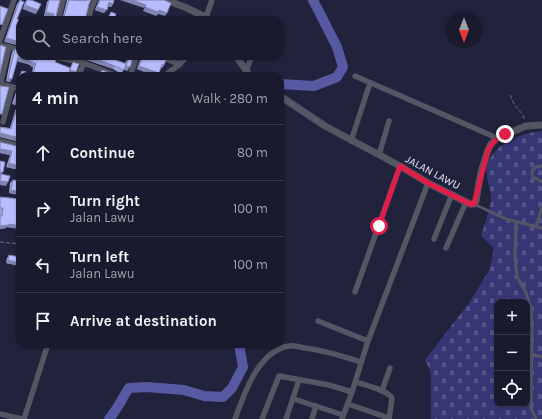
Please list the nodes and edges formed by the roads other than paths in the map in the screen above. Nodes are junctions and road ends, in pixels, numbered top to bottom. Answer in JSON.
{"nodes":[{"id":1,"x":14,"y":0,"type":"edge"},
{"id":2,"x":63,"y":0,"type":"edge"},
{"id":3,"x":95,"y":0,"type":"edge"},
{"id":4,"x":166,"y":0,"type":"edge"},
{"id":5,"x":212,"y":0,"type":"edge"},
{"id":6,"x":61,"y":16,"type":"edge"},
{"id":7,"x":89,"y":16,"type":"edge"},
{"id":8,"x":201,"y":16,"type":"edge"},
{"id":9,"x":208,"y":16,"type":"edge"},
{"id":10,"x":0,"y":40,"type":"edge"},
{"id":11,"x":0,"y":45,"type":"edge"},
{"id":12,"x":9,"y":47,"type":"junction"},
{"id":13,"x":16,"y":49,"type":"edge"},
{"id":14,"x":69,"y":60,"type":"edge"},
{"id":15,"x":136,"y":60,"type":"edge"},
{"id":16,"x":168,"y":60,"type":"edge"},
{"id":17,"x":184,"y":60,"type":"edge"},
{"id":18,"x":239,"y":60,"type":"edge"},
{"id":19,"x":251,"y":60,"type":"edge"},
{"id":20,"x":84,"y":63,"type":"junction"},
{"id":21,"x":180,"y":64,"type":"junction"},
{"id":22,"x":80,"y":72,"type":"edge"},
{"id":23,"x":108,"y":72,"type":"edge"},
{"id":24,"x":131,"y":72,"type":"edge"},
{"id":25,"x":169,"y":72,"type":"edge"},
{"id":26,"x":247,"y":72,"type":"edge"},
{"id":27,"x":248,"y":72,"type":"edge"},
{"id":28,"x":355,"y":76,"type":"dead end"},
{"id":29,"x":370,"y":83,"type":"junction"},
{"id":30,"x":0,"y":85,"type":"edge"},
{"id":31,"x":12,"y":88,"type":"junction"},
{"id":32,"x":16,"y":88,"type":"edge"},
{"id":33,"x":284,"y":99,"type":"edge"},
{"id":34,"x":389,"y":121,"type":"dead end"},
{"id":35,"x":3,"y":122,"type":"dead end"},
{"id":36,"x":542,"y":125,"type":"edge"},
{"id":37,"x":497,"y":138,"type":"junction"},
{"id":38,"x":0,"y":141,"type":"edge"},
{"id":39,"x":351,"y":141,"type":"junction"},
{"id":40,"x":16,"y":145,"type":"edge"},
{"id":41,"x":379,"y":155,"type":"junction"},
{"id":42,"x":400,"y":166,"type":"junction"},
{"id":43,"x":542,"y":166,"type":"edge"},
{"id":44,"x":542,"y":182,"type":"edge"},
{"id":45,"x":428,"y":183,"type":"junction"},
{"id":46,"x":452,"y":194,"type":"junction"},
{"id":47,"x":466,"y":202,"type":"junction"},
{"id":48,"x":474,"y":204,"type":"junction"},
{"id":49,"x":542,"y":207,"type":"edge"},
{"id":50,"x":516,"y":222,"type":"junction"},
{"id":51,"x":536,"y":227,"type":"junction"},
{"id":52,"x":542,"y":228,"type":"edge"},
{"id":53,"x":434,"y":239,"type":"dead end"},
{"id":54,"x":446,"y":248,"type":"dead end"},
{"id":55,"x":355,"y":292,"type":"dead end"},
{"id":56,"x":318,"y":321,"type":"dead end"},
{"id":57,"x":368,"y":341,"type":"junction"},
{"id":58,"x":47,"y":348,"type":"edge"},
{"id":59,"x":531,"y":354,"type":"junction"},
{"id":60,"x":542,"y":357,"type":"edge"},
{"id":61,"x":361,"y":362,"type":"junction"},
{"id":62,"x":390,"y":368,"type":"dead end"},
{"id":63,"x":299,"y":380,"type":"junction"},
{"id":64,"x":356,"y":382,"type":"junction"},
{"id":65,"x":382,"y":391,"type":"junction"},
{"id":66,"x":352,"y":392,"type":"junction"},
{"id":67,"x":294,"y":398,"type":"junction"},
{"id":68,"x":348,"y":404,"type":"junction"},
{"id":69,"x":316,"y":406,"type":"junction"},
{"id":70,"x":372,"y":412,"type":"junction"},
{"id":71,"x":0,"y":414,"type":"edge"},
{"id":72,"x":342,"y":417,"type":"edge"},
{"id":73,"x":390,"y":418,"type":"edge"},
{"id":74,"x":23,"y":419,"type":"edge"},
{"id":75,"x":235,"y":419,"type":"edge"},
{"id":76,"x":262,"y":419,"type":"edge"},
{"id":77,"x":286,"y":419,"type":"edge"},
{"id":78,"x":312,"y":419,"type":"edge"},
{"id":79,"x":370,"y":419,"type":"edge"},
{"id":80,"x":536,"y":419,"type":"edge"}],
"edges":[{"from":1,"to":10,"type":"street"},
{"from":2,"to":6,"type":"street"},
{"from":3,"to":7,"type":"street"},
{"from":4,"to":8,"type":"street"},
{"from":5,"to":9,"type":"street"},
{"from":11,"to":12,"type":"street"},
{"from":12,"to":13,"type":"street"},
{"from":12,"to":30,"type":"street"},
{"from":14,"to":20,"type":"street"},
{"from":15,"to":24,"type":"street"},
{"from":16,"to":21,"type":"street"},
{"from":17,"to":21,"type":"street"},
{"from":18,"to":26,"type":"street"},
{"from":19,"to":27,"type":"street"},
{"from":20,"to":22,"type":"street"},
{"from":20,"to":23,"type":"street"},
{"from":21,"to":25,"type":"street"},
{"from":28,"to":29,"type":"street"},
{"from":29,"to":37,"type":"street"},
{"from":29,"to":39,"type":"street"},
{"from":30,"to":31,"type":"street"},
{"from":31,"to":32,"type":"street"},
{"from":31,"to":35,"type":"street"},
{"from":33,"to":39,"type":"street","name":"JALAN LAWU"},
{"from":34,"to":41,"type":"street"},
{"from":36,"to":37,"type":"street"},
{"from":37,"to":48,"type":"street","name":"JALAN LAWU"},
{"from":38,"to":40,"type":"street"},
{"from":39,"to":41,"type":"street","name":"JALAN LAWU"},
{"from":41,"to":42,"type":"street","name":"JALAN LAWU"},
{"from":42,"to":45,"type":"street","name":"JALAN LAWU"},
{"from":42,"to":55,"type":"street"},
{"from":43,"to":44,"type":"lane"},
{"from":45,"to":46,"type":"street","name":"JALAN LAWU"},
{"from":45,"to":57,"type":"street"},
{"from":46,"to":47,"type":"street","name":"JALAN LAWU"},
{"from":46,"to":53,"type":"street"},
{"from":47,"to":48,"type":"street","name":"JALAN LAWU"},
{"from":47,"to":54,"type":"street"},
{"from":48,"to":50,"type":"lane"},
{"from":49,"to":51,"type":"lane"},
{"from":50,"to":51,"type":"lane"},
{"from":50,"to":59,"type":"lane"},
{"from":51,"to":52,"type":"lane"},
{"from":56,"to":57,"type":"street"},
{"from":57,"to":61,"type":"street"},
{"from":58,"to":74,"type":"street"},
{"from":59,"to":60,"type":"lane"},
{"from":59,"to":80,"type":"lane"},
{"from":61,"to":64,"type":"street"},
{"from":61,"to":75,"type":"street"},
{"from":62,"to":65,"type":"street"},
{"from":63,"to":66,"type":"street"},
{"from":63,"to":67,"type":"street"},
{"from":63,"to":76,"type":"street"},
{"from":64,"to":65,"type":"street"},
{"from":64,"to":66,"type":"street"},
{"from":65,"to":73,"type":"street"},
{"from":66,"to":68,"type":"street"},
{"from":67,"to":69,"type":"street"},
{"from":67,"to":77,"type":"street"},
{"from":68,"to":70,"type":"street"},
{"from":68,"to":72,"type":"street"},
{"from":69,"to":72,"type":"street"},
{"from":69,"to":78,"type":"street"},
{"from":70,"to":73,"type":"street"},
{"from":70,"to":79,"type":"street"},
{"from":71,"to":74,"type":"street"}]}
